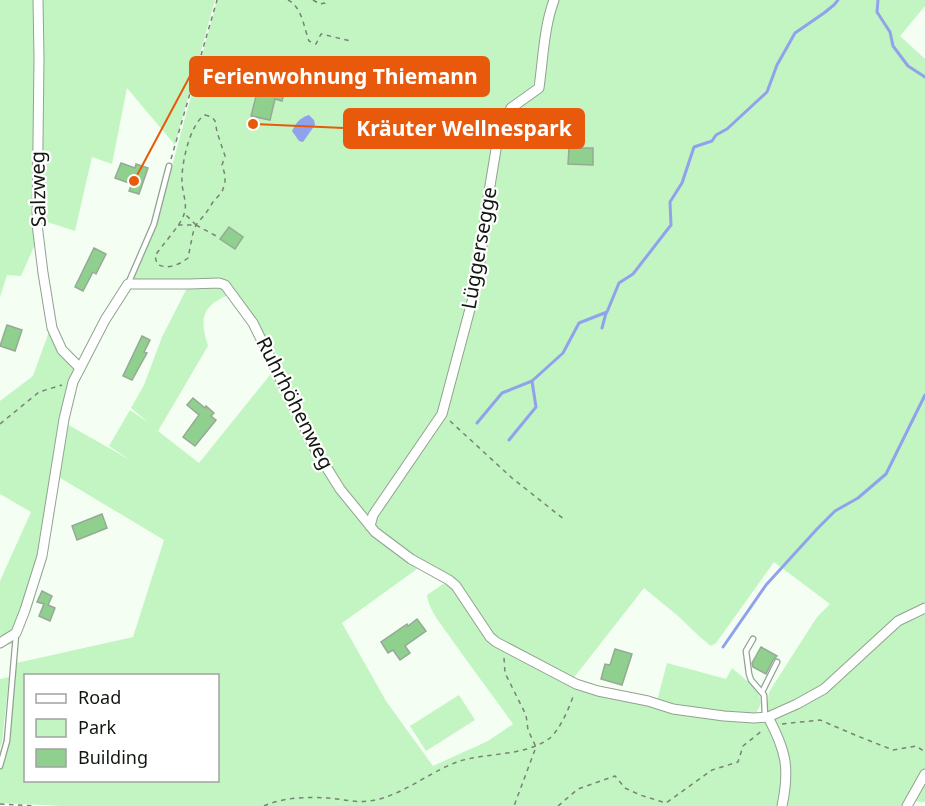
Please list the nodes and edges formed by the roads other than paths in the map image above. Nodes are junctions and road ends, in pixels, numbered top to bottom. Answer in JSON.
{"nodes":[{"id":1,"x":38,"y":0,"type":"edge"},
{"id":2,"x":554,"y":0,"type":"edge"},
{"id":3,"x":169,"y":166,"type":"road end"},
{"id":4,"x":128,"y":284,"type":"junction"},
{"id":5,"x":80,"y":368,"type":"junction"},
{"id":6,"x":370,"y":526,"type":"junction"},
{"id":7,"x":925,"y":608,"type":"edge"},
{"id":8,"x":16,"y":633,"type":"junction"},
{"id":9,"x":753,"y":639,"type":"dead end"},
{"id":10,"x":0,"y":643,"type":"edge"},
{"id":11,"x":777,"y":662,"type":"dead end"},
{"id":12,"x":762,"y":692,"type":"junction"},
{"id":13,"x":769,"y":720,"type":"junction"},
{"id":14,"x":0,"y":766,"type":"edge"},
{"id":15,"x":925,"y":774,"type":"edge"},
{"id":16,"x":782,"y":806,"type":"edge"},
{"id":17,"x":907,"y":806,"type":"edge"}],
"edges":[{"from":1,"to":5,"type":"street","name":"Salzweg"},
{"from":2,"to":6,"type":"street","name":"Lüggersegge"},
{"from":3,"to":4,"type":"lane"},
{"from":4,"to":5,"type":"street"},
{"from":4,"to":6,"type":"street","name":"Ruhrhöhenweg"},
{"from":5,"to":8,"type":"street"},
{"from":6,"to":13,"type":"street","name":"Ruhrhöhenweg"},
{"from":7,"to":13,"type":"street","name":"Ruhrhöhenweg"},
{"from":8,"to":10,"type":"street"},
{"from":8,"to":14,"type":"lane"},
{"from":9,"to":12,"type":"lane"},
{"from":11,"to":12,"type":"lane"},
{"from":12,"to":13,"type":"lane"},
{"from":13,"to":16,"type":"street"},
{"from":15,"to":17,"type":"street"}]}
